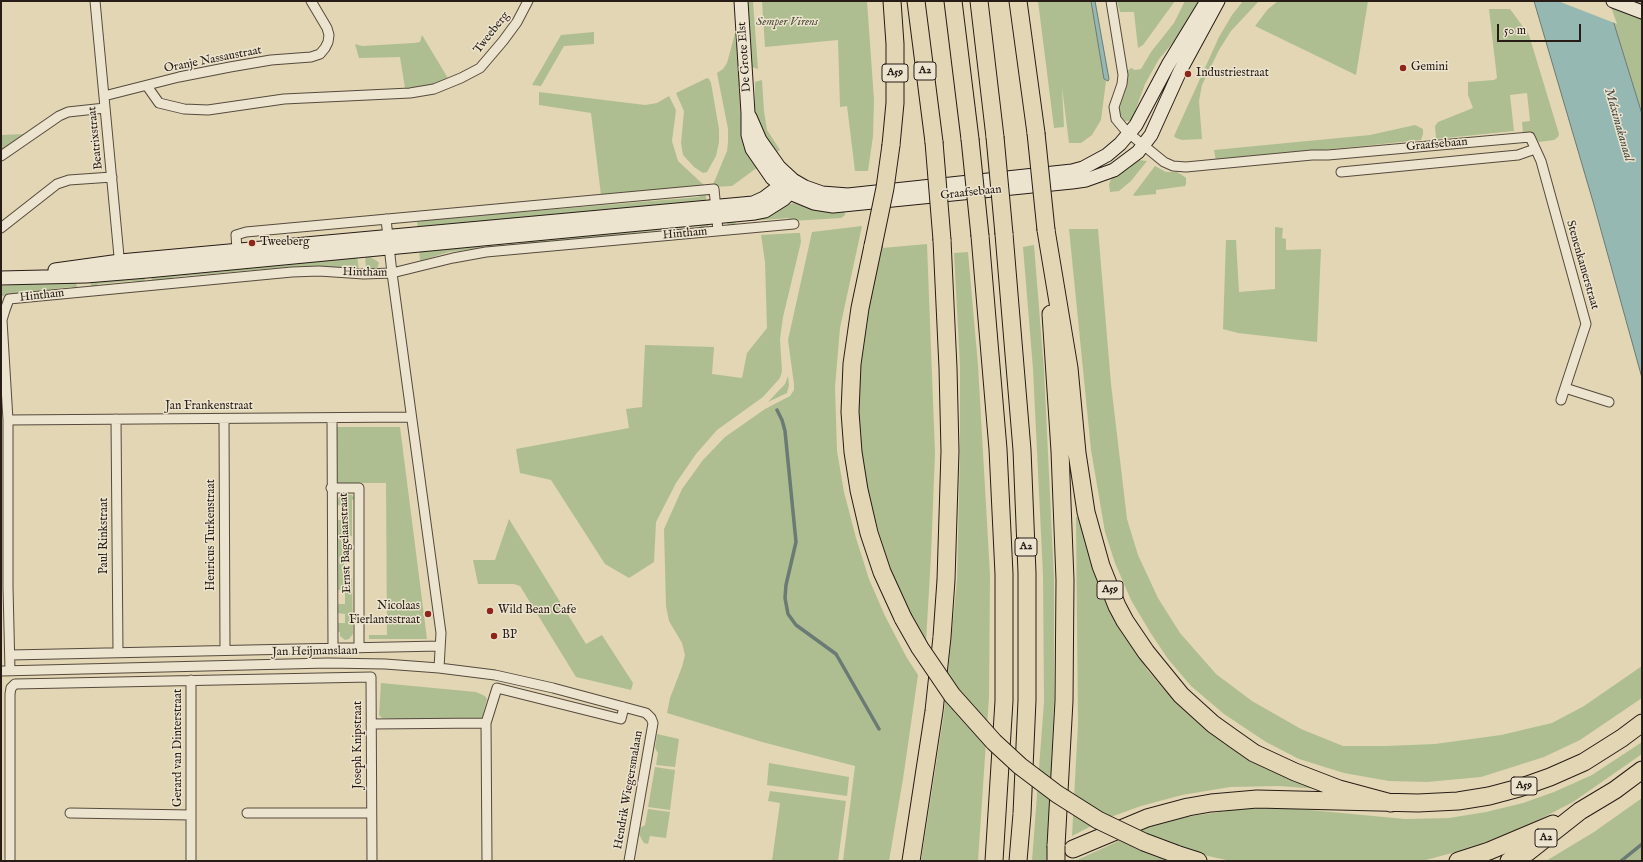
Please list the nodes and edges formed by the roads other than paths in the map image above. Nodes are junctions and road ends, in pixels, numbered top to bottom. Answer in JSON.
{"nodes":[{"id":1,"x":95,"y":1,"type":"edge"},
{"id":2,"x":311,"y":1,"type":"edge"},
{"id":3,"x":528,"y":1,"type":"edge"},
{"id":4,"x":742,"y":1,"type":"edge"},
{"id":5,"x":892,"y":1,"type":"edge"},
{"id":6,"x":916,"y":1,"type":"edge"},
{"id":7,"x":953,"y":1,"type":"edge"},
{"id":8,"x":979,"y":1,"type":"edge"},
{"id":9,"x":1018,"y":1,"type":"edge"},
{"id":10,"x":1111,"y":1,"type":"edge"},
{"id":11,"x":1207,"y":1,"type":"edge"},
{"id":12,"x":1218,"y":1,"type":"edge"},
{"id":13,"x":1613,"y":1,"type":"edge"},
{"id":14,"x":1642,"y":12,"type":"edge"},
{"id":15,"x":147,"y":86,"type":"junction"},
{"id":16,"x":104,"y":96,"type":"junction"},
{"id":17,"x":105,"y":108,"type":"junction"},
{"id":18,"x":748,"y":113,"type":"junction"},
{"id":19,"x":1130,"y":134,"type":"junction"},
{"id":20,"x":1143,"y":145,"type":"junction"},
{"id":21,"x":1535,"y":149,"type":"junction"},
{"id":22,"x":1,"y":156,"type":"edge"},
{"id":23,"x":1341,"y":172,"type":"dead end"},
{"id":24,"x":112,"y":178,"type":"junction"},
{"id":25,"x":793,"y":180,"type":"junction"},
{"id":26,"x":785,"y":190,"type":"junction"},
{"id":27,"x":716,"y":212,"type":"junction"},
{"id":28,"x":386,"y":219,"type":"junction"},
{"id":29,"x":794,"y":224,"type":"dead end"},
{"id":30,"x":1,"y":228,"type":"edge"},
{"id":31,"x":1046,"y":230,"type":"junction"},
{"id":32,"x":718,"y":231,"type":"junction"},
{"id":33,"x":389,"y":242,"type":"junction"},
{"id":34,"x":237,"y":250,"type":"junction"},
{"id":35,"x":120,"y":267,"type":"junction"},
{"id":36,"x":392,"y":273,"type":"junction"},
{"id":37,"x":4,"y":278,"type":"edge"},
{"id":38,"x":1565,"y":388,"type":"junction"},
{"id":39,"x":1561,"y":400,"type":"dead end"},
{"id":40,"x":1609,"y":402,"type":"dead end"},
{"id":41,"x":411,"y":417,"type":"junction"},
{"id":42,"x":332,"y":418,"type":"junction"},
{"id":43,"x":116,"y":419,"type":"junction"},
{"id":44,"x":224,"y":419,"type":"junction"},
{"id":45,"x":8,"y":420,"type":"junction"},
{"id":46,"x":4,"y":434,"type":"edge"},
{"id":47,"x":331,"y":488,"type":"junction"},
{"id":48,"x":5,"y":587,"type":"edge"},
{"id":49,"x":440,"y":646,"type":"junction"},
{"id":50,"x":333,"y":647,"type":"junction"},
{"id":51,"x":359,"y":647,"type":"junction"},
{"id":52,"x":225,"y":650,"type":"junction"},
{"id":53,"x":118,"y":652,"type":"junction"},
{"id":54,"x":10,"y":655,"type":"junction"},
{"id":55,"x":439,"y":668,"type":"junction"},
{"id":56,"x":6,"y":671,"type":"edge"},
{"id":57,"x":191,"y":680,"type":"junction"},
{"id":58,"x":624,"y":707,"type":"junction"},
{"id":59,"x":486,"y":723,"type":"junction"},
{"id":60,"x":653,"y":723,"type":"joint"},
{"id":61,"x":1642,"y":723,"type":"edge"},
{"id":62,"x":371,"y":724,"type":"junction"},
{"id":63,"x":1642,"y":770,"type":"edge"},
{"id":64,"x":6,"y":777,"type":"edge"},
{"id":65,"x":1391,"y":803,"type":"junction"},
{"id":66,"x":1580,"y":811,"type":"junction"},
{"id":67,"x":70,"y":813,"type":"dead end"},
{"id":68,"x":247,"y":813,"type":"dead end"},
{"id":69,"x":371,"y":813,"type":"junction"},
{"id":70,"x":191,"y":815,"type":"junction"},
{"id":71,"x":1073,"y":850,"type":"dead end"},
{"id":72,"x":1056,"y":854,"type":"edge"},
{"id":73,"x":10,"y":861,"type":"edge"},
{"id":74,"x":192,"y":861,"type":"edge"},
{"id":75,"x":372,"y":861,"type":"edge"},
{"id":76,"x":487,"y":861,"type":"edge"},
{"id":77,"x":629,"y":861,"type":"edge"},
{"id":78,"x":911,"y":861,"type":"edge"},
{"id":79,"x":994,"y":861,"type":"edge"},
{"id":80,"x":1018,"y":861,"type":"edge"},
{"id":81,"x":1198,"y":861,"type":"edge"},
{"id":82,"x":1458,"y":861,"type":"edge"},
{"id":83,"x":1509,"y":861,"type":"edge"}],
"edges":[{"from":1,"to":16,"type":"street","name":"Beatrixstraat"},
{"from":2,"to":15,"type":"street","name":"Oranje Nassaustraat"},
{"from":3,"to":15,"type":"street","name":"Tweeberg"},
{"from":4,"to":18,"type":"main road","name":"De Grote Elst"},
{"from":5,"to":81,"type":"highway","number":"A59","bridge":true},
{"from":6,"to":78,"type":"highway","number":"A2","bridge":true},
{"from":7,"to":79,"type":"highway","number":"A2","bridge":true},
{"from":8,"to":80,"type":"highway","number":"A2","bridge":true},
{"from":9,"to":31,"type":"highway","bridge":true},
{"from":10,"to":19,"type":"street"},
{"from":11,"to":19,"type":"main road","name":"Graafsebaan"},
{"from":12,"to":20,"type":"main road","name":"Graafsebaan"},
{"from":13,"to":14,"type":"main road"},
{"from":15,"to":16,"type":"street","name":"Oranje Nassaustraat"},
{"from":16,"to":17,"type":"street","name":"Beatrixstraat"},
{"from":17,"to":22,"type":"street"},
{"from":17,"to":24,"type":"street","name":"Beatrixstraat"},
{"from":18,"to":25,"type":"main road","name":"De Grote Elst"},
{"from":18,"to":26,"type":"main road","name":"De Grote Elst"},
{"from":19,"to":20,"type":"street","name":"Graafsebaan"},
{"from":19,"to":25,"type":"main road","name":"Graafsebaan"},
{"from":20,"to":21,"type":"street","name":"Graafsebaan"},
{"from":20,"to":26,"type":"main road","name":"Graafsebaan"},
{"from":21,"to":23,"type":"street","name":"Graafsebaan"},
{"from":21,"to":38,"type":"street","name":"Stenenkamerstraat"},
{"from":24,"to":30,"type":"street"},
{"from":24,"to":35,"type":"street","name":"Beatrixstraat"},
{"from":25,"to":26,"type":"main road"},
{"from":26,"to":27,"type":"main road","name":"Hintham"},
{"from":27,"to":28,"type":"street","name":"Hintham"},
{"from":27,"to":32,"type":"street","name":"Hintham"},
{"from":27,"to":33,"type":"main road","name":"Hintham"},
{"from":28,"to":33,"type":"street"},
{"from":28,"to":34,"type":"street","name":"Hintham"},
{"from":29,"to":32,"type":"street","name":"Hintham"},
{"from":31,"to":65,"type":"highway","number":"A59"},
{"from":31,"to":72,"type":"highway"},
{"from":32,"to":36,"type":"street","name":"Hintham"},
{"from":33,"to":34,"type":"main road","name":"Hintham"},
{"from":33,"to":35,"type":"main road","name":"Hintham"},
{"from":33,"to":36,"type":"street"},
{"from":34,"to":35,"type":"main road","name":"Hintham"},
{"from":35,"to":37,"type":"main road","name":"Hintham"},
{"from":36,"to":41,"type":"street"},
{"from":36,"to":45,"type":"street","name":"Hintham"},
{"from":38,"to":39,"type":"street","name":"Stenenkamerstraat"},
{"from":38,"to":40,"type":"street"},
{"from":41,"to":42,"type":"street","name":"Jan Frankenstraat"},
{"from":41,"to":49,"type":"street"},
{"from":42,"to":44,"type":"street","name":"Jan Frankenstraat"},
{"from":42,"to":47,"type":"street","name":"Ernst Bagelaarstraat"},
{"from":43,"to":44,"type":"street","name":"Jan Frankenstraat"},
{"from":43,"to":45,"type":"street","name":"Jan Frankenstraat"},
{"from":43,"to":53,"type":"street","name":"Paul Rinkstraat"},
{"from":44,"to":52,"type":"street","name":"Henricus Turkenstraat"},
{"from":45,"to":46,"type":"street"},
{"from":46,"to":48,"type":"street"},
{"from":47,"to":50,"type":"street","name":"Ernst Bagelaarstraat"},
{"from":47,"to":51,"type":"street","name":"Ernst Bagelaarstraat"},
{"from":48,"to":54,"type":"street"},
{"from":49,"to":51,"type":"street","name":"Jan Heijmanslaan"},
{"from":49,"to":55,"type":"street"},
{"from":50,"to":51,"type":"street","name":"Jan Heijmanslaan"},
{"from":50,"to":52,"type":"street","name":"Jan Heijmanslaan"},
{"from":52,"to":53,"type":"street","name":"Jan Heijmanslaan"},
{"from":53,"to":54,"type":"street","name":"Jan Heijmanslaan"},
{"from":54,"to":56,"type":"street"},
{"from":55,"to":56,"type":"street","name":"Jan Heijmanslaan"},
{"from":55,"to":58,"type":"street","name":"Jan Heijmanslaan"},
{"from":57,"to":62,"type":"street","name":"Joseph Knipstraat"},
{"from":57,"to":64,"type":"street"},
{"from":57,"to":70,"type":"street","name":"Gerard van Dinterstraat"},
{"from":58,"to":59,"type":"street"},
{"from":58,"to":60,"type":"street","name":"Jan Heijmanslaan"},
{"from":59,"to":62,"type":"street"},
{"from":59,"to":76,"type":"street"},
{"from":60,"to":77,"type":"street","name":"Hendrik Wiegersmalaan"},
{"from":61,"to":65,"type":"highway","number":"A59"},
{"from":62,"to":69,"type":"street","name":"Joseph Knipstraat"},
{"from":63,"to":66,"type":"highway"},
{"from":64,"to":73,"type":"street"},
{"from":65,"to":71,"type":"highway","number":"A59"},
{"from":66,"to":82,"type":"highway"},
{"from":66,"to":83,"type":"highway","number":"A2"},
{"from":67,"to":70,"type":"street","name":"Gerard van Dinterstraat"},
{"from":68,"to":69,"type":"street"},
{"from":69,"to":75,"type":"street","name":"Joseph Knipstraat"},
{"from":70,"to":74,"type":"street","name":"Gerard van Dinterstraat"}]}
